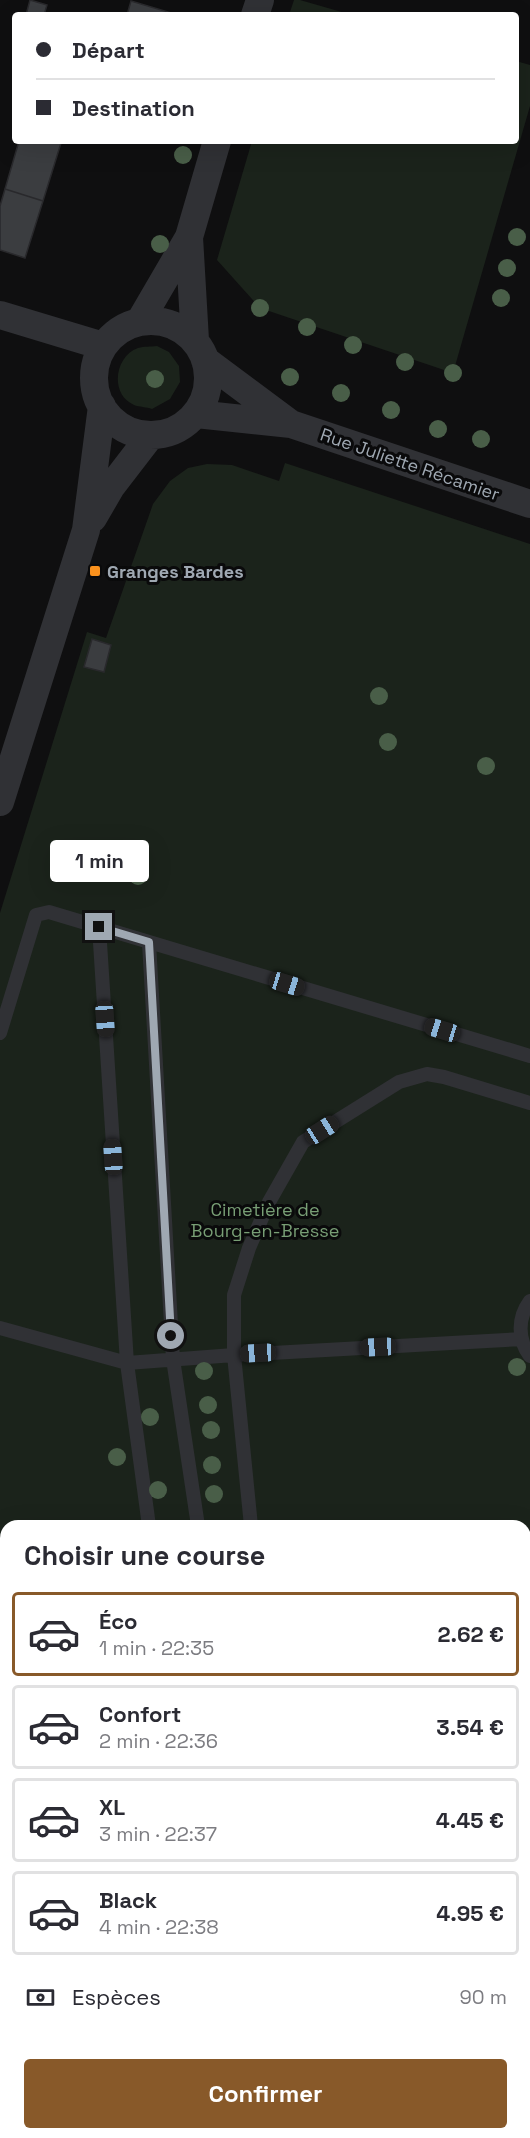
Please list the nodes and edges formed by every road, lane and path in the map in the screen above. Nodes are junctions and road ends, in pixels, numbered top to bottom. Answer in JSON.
{"nodes":[{"id":1,"x":216,"y":144,"type":"edge"},
{"id":2,"x":189,"y":237,"type":"junction"},
{"id":3,"x":0,"y":315,"type":"edge"},
{"id":4,"x":140,"y":321,"type":"junction"},
{"id":5,"x":103,"y":346,"type":"junction"},
{"id":6,"x":200,"y":350,"type":"junction"},
{"id":7,"x":102,"y":406,"type":"junction"},
{"id":8,"x":196,"y":414,"type":"junction"},
{"id":9,"x":291,"y":424,"type":"junction"},
{"id":10,"x":151,"y":435,"type":"junction"},
{"id":11,"x":530,"y":504,"type":"edge"},
{"id":12,"x":86,"y":530,"type":"junction"},
{"id":13,"x":0,"y":802,"type":"edge"},
{"id":14,"x":99,"y":927,"type":"junction"},
{"id":15,"x":149,"y":942,"type":"junction"},
{"id":16,"x":0,"y":1033,"type":"edge"},
{"id":17,"x":530,"y":1056,"type":"edge"},
{"id":18,"x":530,"y":1103,"type":"edge"},
{"id":19,"x":530,"y":1301,"type":"edge"},
{"id":20,"x":0,"y":1328,"type":"edge"},
{"id":21,"x":522,"y":1339,"type":"junction"},
{"id":22,"x":234,"y":1355,"type":"junction"},
{"id":23,"x":530,"y":1356,"type":"edge"},
{"id":24,"x":173,"y":1359,"type":"junction"},
{"id":25,"x":127,"y":1363,"type":"junction"},
{"id":26,"x":147,"y":1520,"type":"edge"},
{"id":27,"x":197,"y":1520,"type":"edge"},
{"id":28,"x":250,"y":1520,"type":"edge"}],
"edges":[{"from":1,"to":2,"type":"street"},
{"from":2,"to":4,"type":"street"},
{"from":2,"to":6,"type":"street"},
{"from":3,"to":5,"type":"street"},
{"from":4,"to":5,"type":"street"},
{"from":4,"to":6,"type":"street"},
{"from":5,"to":7,"type":"street"},
{"from":6,"to":8,"type":"street"},
{"from":6,"to":9,"type":"street","name":"Rue Juliette Récamier"},
{"from":7,"to":10,"type":"street"},
{"from":7,"to":12,"type":"street"},
{"from":8,"to":9,"type":"street","name":"Rue Juliette Récamier"},
{"from":8,"to":10,"type":"street"},
{"from":9,"to":11,"type":"street","name":"Rue Juliette Récamier"},
{"from":10,"to":12,"type":"street"},
{"from":12,"to":13,"type":"street"},
{"from":14,"to":15,"type":"lane"},
{"from":14,"to":16,"type":"lane"},
{"from":14,"to":25,"type":"lane"},
{"from":15,"to":17,"type":"lane"},
{"from":15,"to":24,"type":"lane"},
{"from":18,"to":22,"type":"lane"},
{"from":19,"to":21,"type":"lane"},
{"from":20,"to":25,"type":"lane"},
{"from":21,"to":22,"type":"lane"},
{"from":21,"to":23,"type":"lane"},
{"from":22,"to":24,"type":"lane"},
{"from":22,"to":28,"type":"lane"},
{"from":24,"to":25,"type":"lane"},
{"from":24,"to":27,"type":"lane"},
{"from":25,"to":26,"type":"lane"}]}
